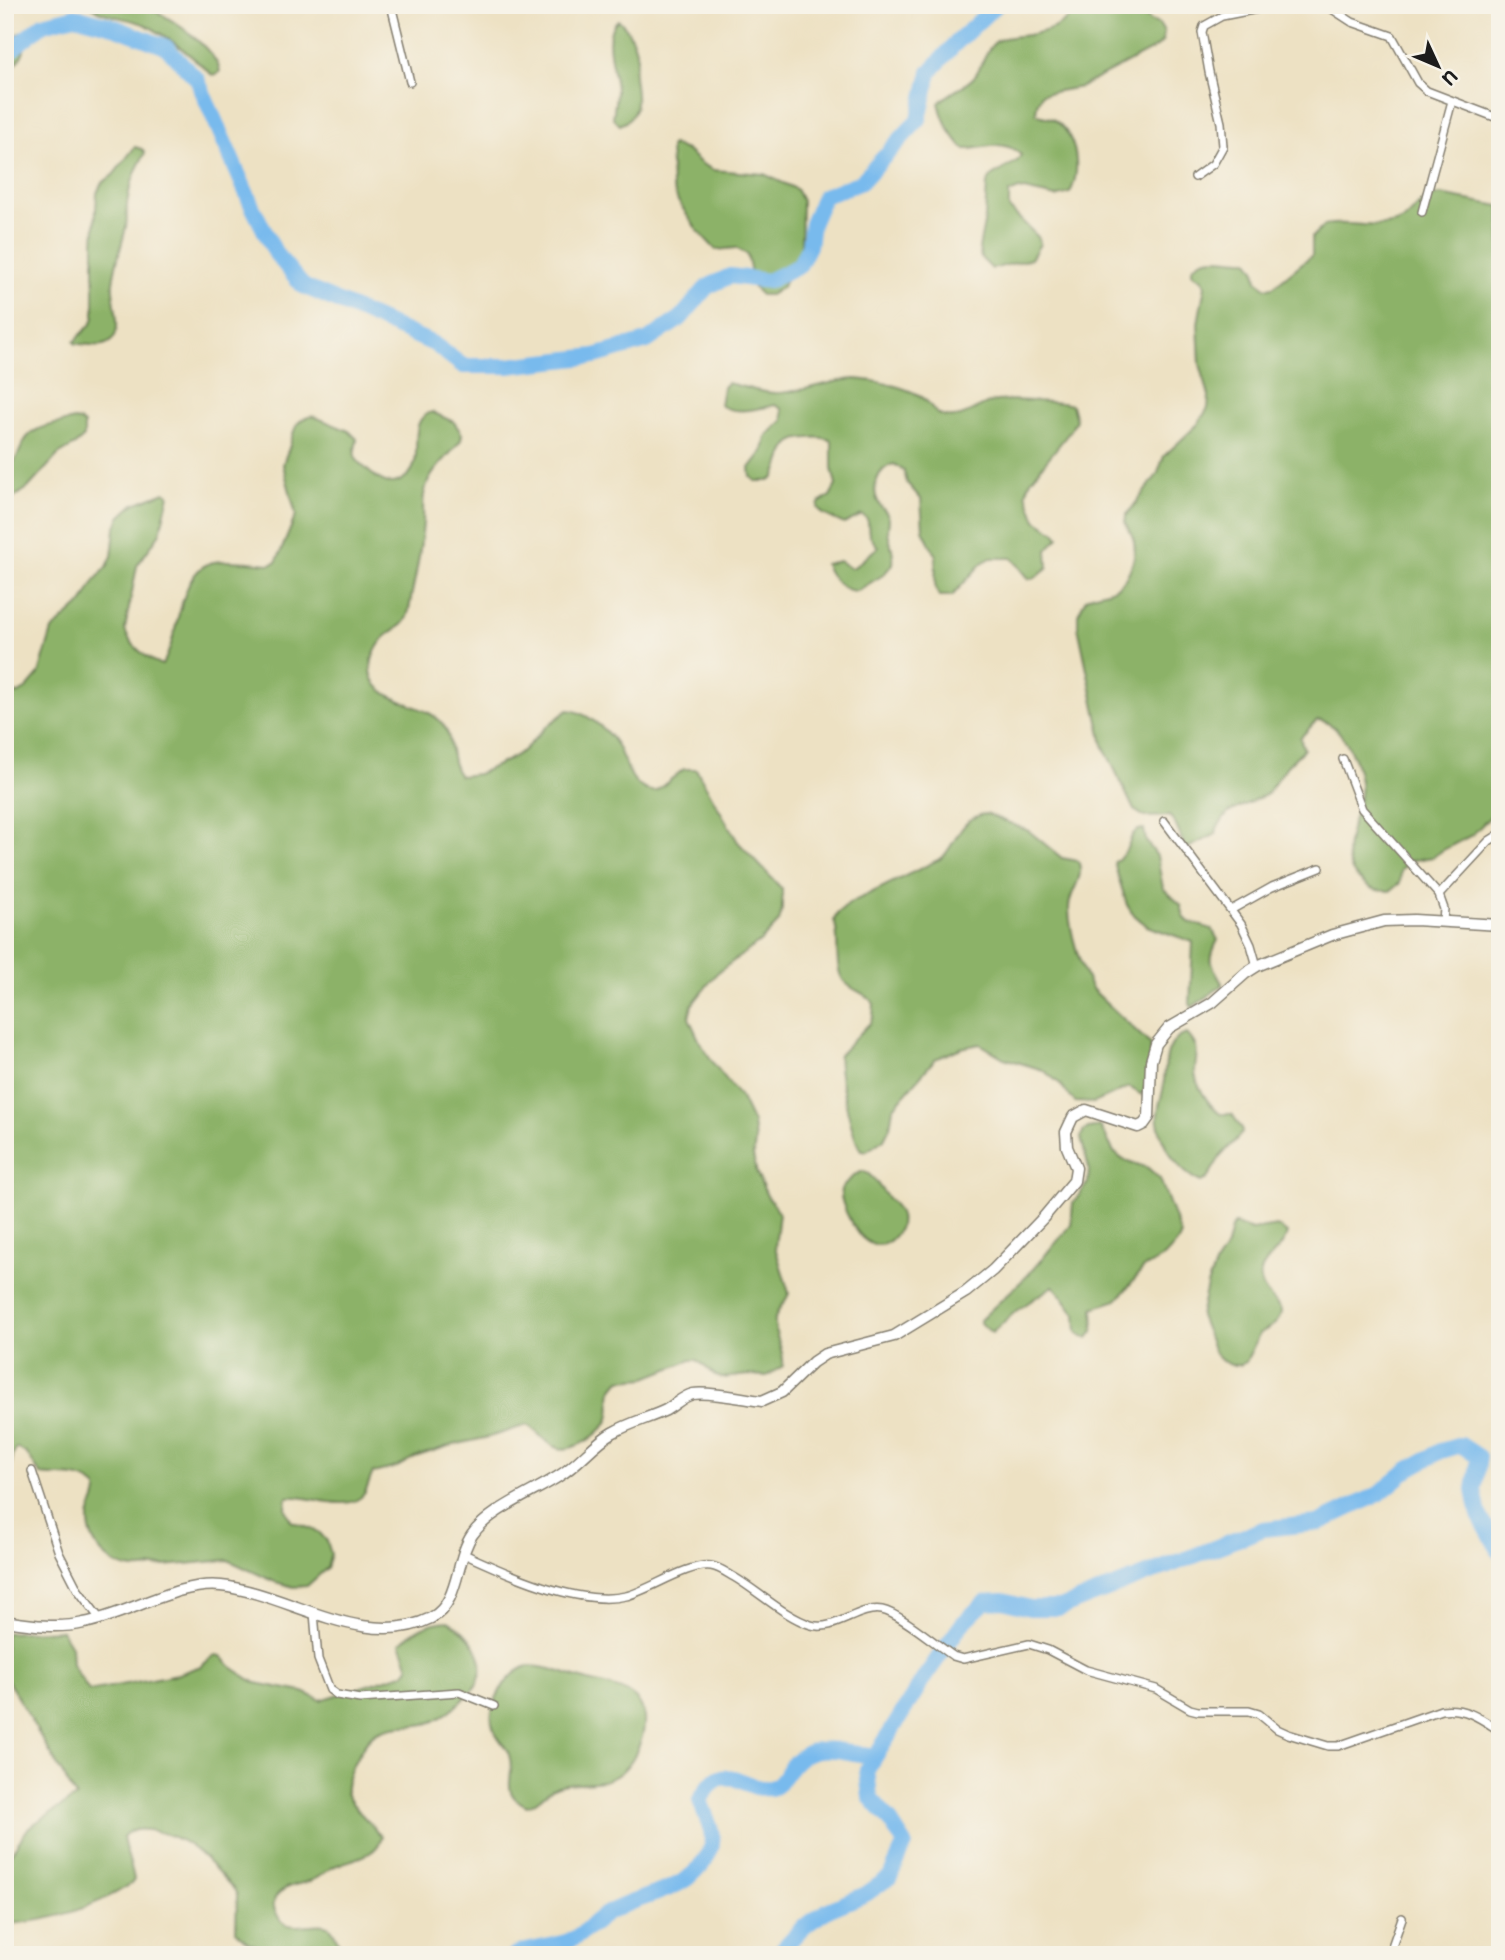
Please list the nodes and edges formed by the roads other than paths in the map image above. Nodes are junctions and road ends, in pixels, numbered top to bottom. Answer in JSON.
{"nodes":[{"id":1,"x":391,"y":5,"type":"edge"},
{"id":2,"x":1278,"y":5,"type":"edge"},
{"id":3,"x":1326,"y":5,"type":"edge"},
{"id":4,"x":410,"y":82,"type":"dead end"},
{"id":5,"x":1452,"y":101,"type":"junction"},
{"id":6,"x":1500,"y":119,"type":"edge"},
{"id":7,"x":1195,"y":177,"type":"dead end"},
{"id":8,"x":1422,"y":212,"type":"dead end"},
{"id":9,"x":1343,"y":759,"type":"dead end"},
{"id":10,"x":1164,"y":821,"type":"dead end"},
{"id":11,"x":1500,"y":834,"type":"edge"},
{"id":12,"x":1320,"y":868,"type":"dead end"},
{"id":13,"x":1438,"y":895,"type":"junction"},
{"id":14,"x":1231,"y":909,"type":"junction"},
{"id":15,"x":1443,"y":922,"type":"junction"},
{"id":16,"x":1500,"y":925,"type":"edge"},
{"id":17,"x":1257,"y":966,"type":"junction"},
{"id":18,"x":32,"y":1471,"type":"dead end"},
{"id":19,"x":464,"y":1554,"type":"junction"},
{"id":20,"x":314,"y":1613,"type":"junction"},
{"id":21,"x":100,"y":1619,"type":"junction"},
{"id":22,"x":5,"y":1621,"type":"edge"},
{"id":23,"x":494,"y":1706,"type":"dead end"},
{"id":24,"x":1500,"y":1731,"type":"edge"},
{"id":25,"x":1402,"y":1918,"type":"dead end"},
{"id":26,"x":1389,"y":1955,"type":"edge"}],
"edges":[{"from":1,"to":4,"type":"street"},
{"from":2,"to":7,"type":"street"},
{"from":3,"to":5,"type":"street"},
{"from":5,"to":6,"type":"street"},
{"from":5,"to":8,"type":"street"},
{"from":9,"to":13,"type":"street"},
{"from":10,"to":14,"type":"street"},
{"from":11,"to":13,"type":"street"},
{"from":12,"to":14,"type":"street"},
{"from":13,"to":15,"type":"street"},
{"from":14,"to":17,"type":"street"},
{"from":15,"to":16,"type":"main road"},
{"from":15,"to":17,"type":"main road"},
{"from":17,"to":19,"type":"main road"},
{"from":18,"to":21,"type":"street"},
{"from":19,"to":20,"type":"main road"},
{"from":19,"to":24,"type":"street"},
{"from":20,"to":21,"type":"main road"},
{"from":20,"to":23,"type":"street"},
{"from":21,"to":22,"type":"main road"},
{"from":25,"to":26,"type":"street"}]}
